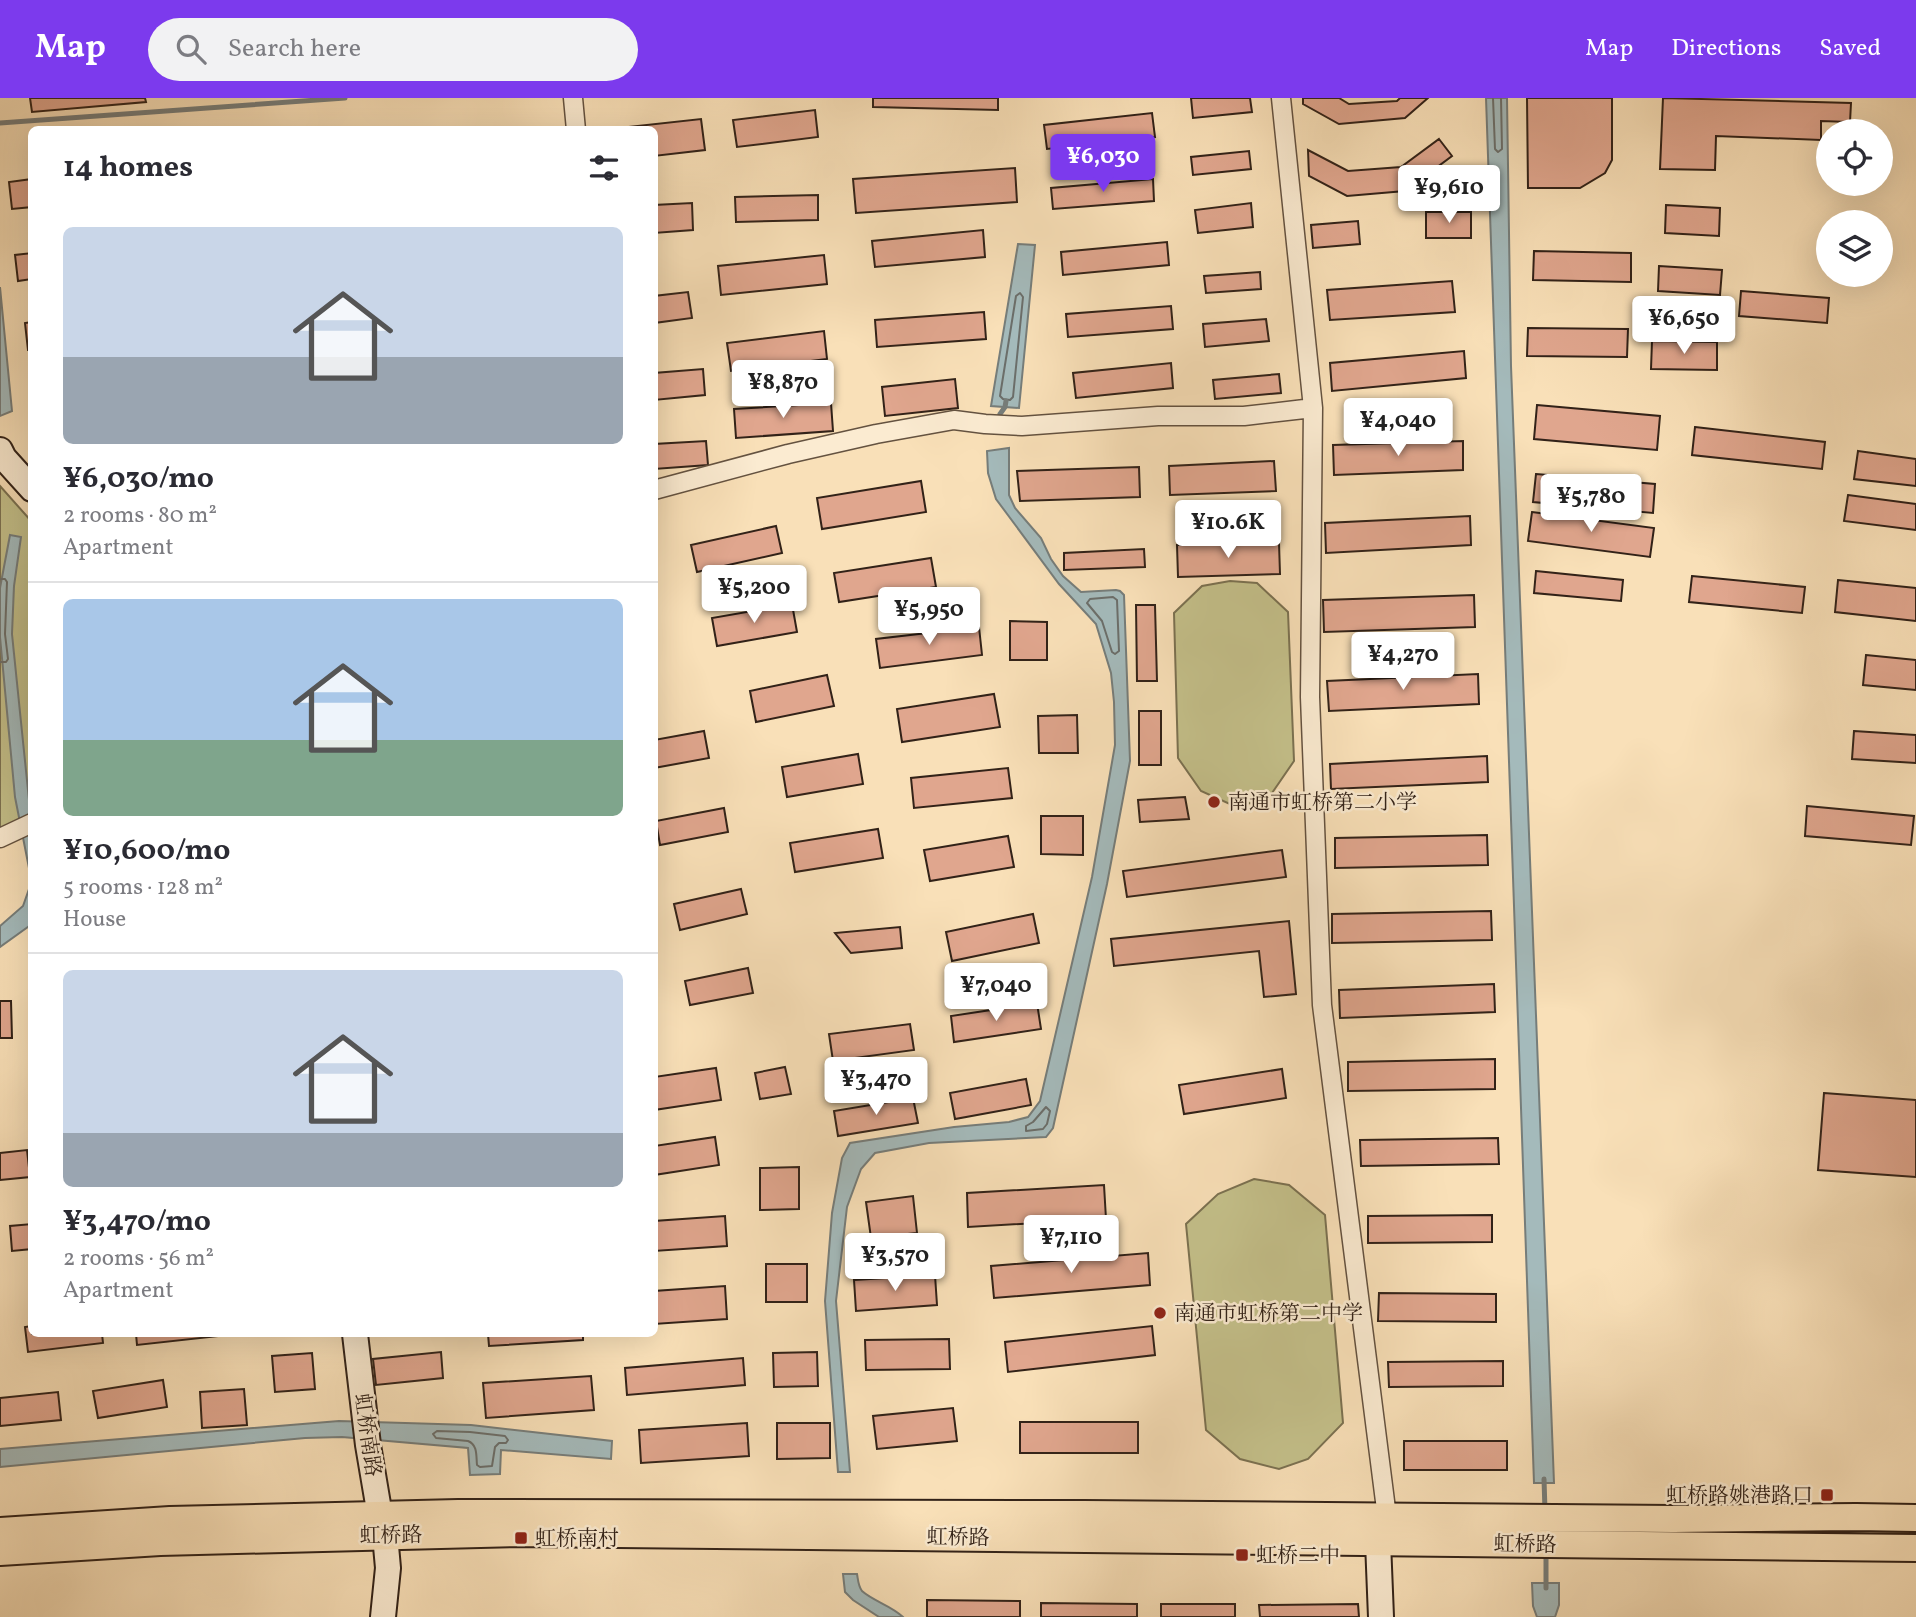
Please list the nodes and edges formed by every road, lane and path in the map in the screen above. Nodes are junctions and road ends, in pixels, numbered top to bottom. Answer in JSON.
{"nodes":[{"id":1,"x":572,"y":98,"type":"edge"},
{"id":2,"x":1281,"y":98,"type":"edge"},
{"id":3,"x":576,"y":126,"type":"edge"},
{"id":4,"x":1313,"y":408,"type":"junction"},
{"id":5,"x":1,"y":455,"type":"edge"},
{"id":6,"x":28,"y":485,"type":"edge"},
{"id":7,"x":658,"y":489,"type":"edge"},
{"id":8,"x":28,"y":826,"type":"edge"},
{"id":9,"x":7,"y":835,"type":"edge"},
{"id":10,"x":355,"y":1337,"type":"edge"},
{"id":11,"x":1387,"y":1517,"type":"junction"},
{"id":12,"x":1916,"y":1518,"type":"edge"},
{"id":13,"x":383,"y":1526,"type":"junction"},
{"id":14,"x":0,"y":1531,"type":"edge"},
{"id":15,"x":1531,"y":1531,"type":"junction"},
{"id":16,"x":1557,"y":1531,"type":"junction"},
{"id":17,"x":1378,"y":1542,"type":"junction"},
{"id":18,"x":1916,"y":1548,"type":"edge"},
{"id":19,"x":0,"y":1552,"type":"edge"},
{"id":20,"x":383,"y":1617,"type":"edge"},
{"id":21,"x":1381,"y":1617,"type":"edge"}],
"edges":[{"from":1,"to":3,"type":"street"},
{"from":2,"to":4,"type":"street"},
{"from":4,"to":7,"type":"street"},
{"from":4,"to":11,"type":"street"},
{"from":5,"to":6,"type":"street"},
{"from":8,"to":9,"type":"street"},
{"from":10,"to":13,"type":"street","name":"虹桥南路"},
{"from":11,"to":13,"type":"main road","name":"虹桥路"},
{"from":11,"to":15,"type":"main road","name":"虹桥路"},
{"from":12,"to":16,"type":"main road","name":"虹桥路"},
{"from":13,"to":14,"type":"main road","name":"虹桥路"},
{"from":13,"to":17,"type":"main road","name":"虹桥路"},
{"from":13,"to":19,"type":"main road","name":"虹桥路"},
{"from":13,"to":20,"type":"street","name":"虹桥南路"},
{"from":15,"to":16,"type":"main road","name":"虹桥路"},
{"from":15,"to":17,"type":"main road","name":"虹桥路"},
{"from":16,"to":18,"type":"main road","name":"虹桥路"},
{"from":17,"to":21,"type":"street"}]}
